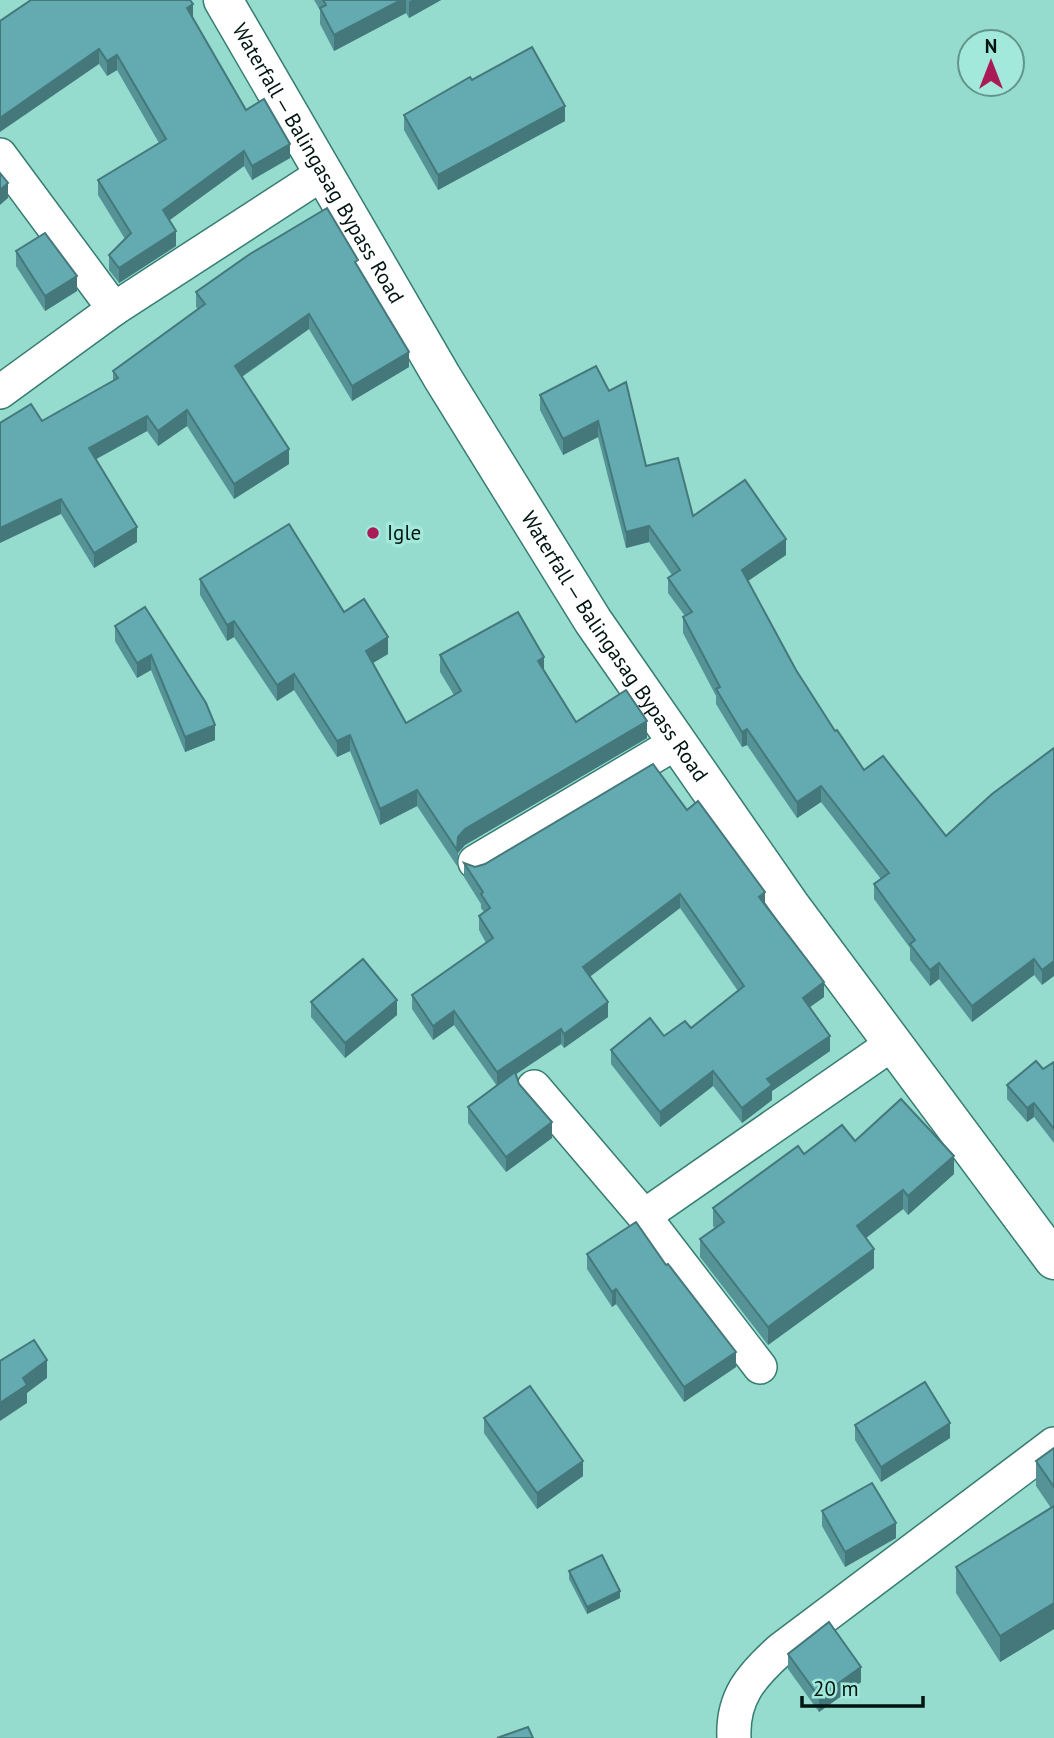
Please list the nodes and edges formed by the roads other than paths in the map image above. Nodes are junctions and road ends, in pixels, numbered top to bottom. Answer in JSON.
{"nodes":[{"id":1,"x":223,"y":0,"type":"edge"},
{"id":2,"x":0,"y":155,"type":"edge"},
{"id":3,"x":323,"y":174,"type":"junction"},
{"id":4,"x":114,"y":309,"type":"junction"},
{"id":5,"x":0,"y":392,"type":"edge"},
{"id":6,"x":676,"y":743,"type":"junction"},
{"id":7,"x":475,"y":862,"type":"dead end"},
{"id":8,"x":892,"y":1044,"type":"junction"},
{"id":9,"x":534,"y":1087,"type":"dead end"},
{"id":10,"x":645,"y":1216,"type":"junction"},
{"id":11,"x":1053,"y":1255,"type":"edge"},
{"id":12,"x":761,"y":1367,"type":"dead end"},
{"id":13,"x":1054,"y":1444,"type":"edge"},
{"id":14,"x":734,"y":1738,"type":"edge"}],
"edges":[{"from":1,"to":3,"type":"main road","name":"Waterfall ‒ Balingasag Bypass Road"},
{"from":2,"to":4,"type":"street"},
{"from":3,"to":4,"type":"street"},
{"from":3,"to":6,"type":"main road","name":"Waterfall ‒ Balingasag Bypass Road"},
{"from":4,"to":5,"type":"street"},
{"from":6,"to":7,"type":"street"},
{"from":6,"to":8,"type":"main road","name":"Waterfall ‒ Balingasag Bypass Road"},
{"from":8,"to":10,"type":"street"},
{"from":8,"to":11,"type":"main road","name":"Waterfall ‒ Balingasag Bypass Road"},
{"from":9,"to":10,"type":"street"},
{"from":10,"to":12,"type":"street"},
{"from":13,"to":14,"type":"street"}]}
